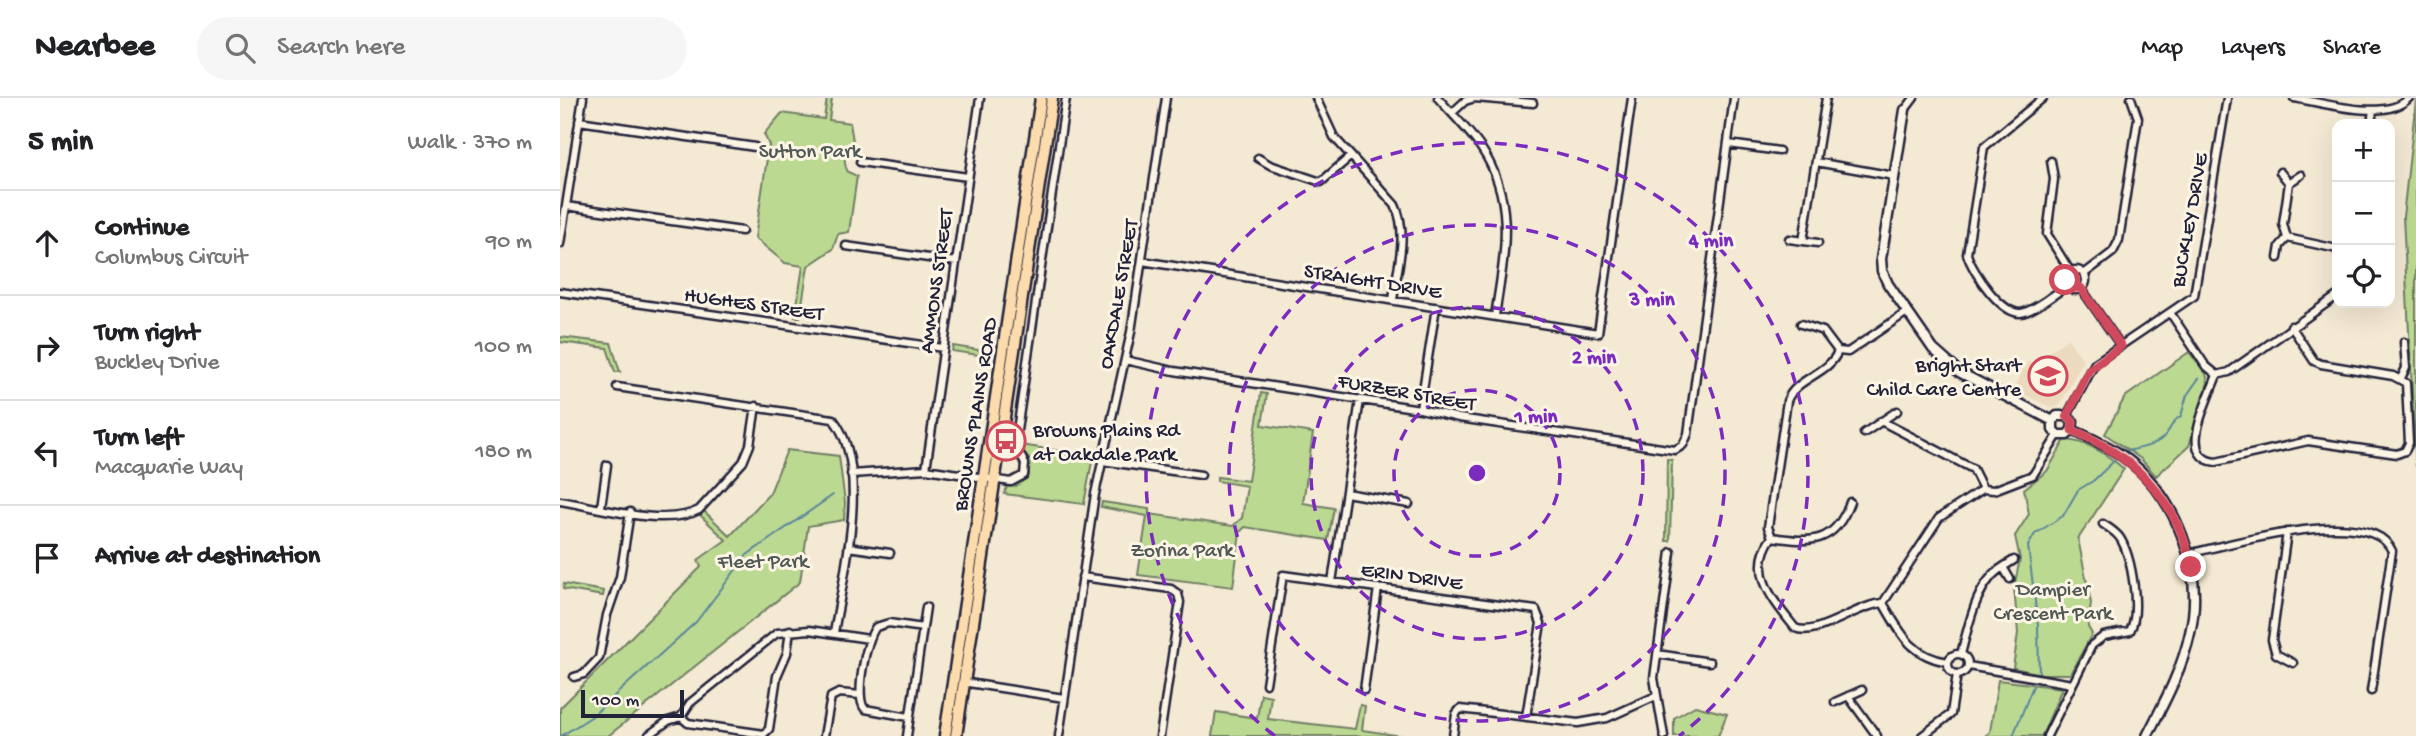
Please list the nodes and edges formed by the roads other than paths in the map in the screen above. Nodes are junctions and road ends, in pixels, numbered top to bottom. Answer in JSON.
{"nodes":[{"id":1,"x":583,"y":98,"type":"edge"},
{"id":2,"x":980,"y":98,"type":"edge"},
{"id":3,"x":1041,"y":98,"type":"edge"},
{"id":4,"x":1052,"y":98,"type":"edge"},
{"id":5,"x":1066,"y":98,"type":"edge"},
{"id":6,"x":1166,"y":98,"type":"edge"},
{"id":7,"x":1316,"y":98,"type":"edge"},
{"id":8,"x":1438,"y":98,"type":"edge"},
{"id":9,"x":1632,"y":98,"type":"edge"},
{"id":10,"x":1734,"y":98,"type":"edge"},
{"id":11,"x":1826,"y":98,"type":"edge"},
{"id":12,"x":1907,"y":98,"type":"edge"},
{"id":13,"x":1914,"y":98,"type":"edge"},
{"id":14,"x":2043,"y":98,"type":"edge"},
{"id":15,"x":2131,"y":98,"type":"edge"},
{"id":16,"x":2227,"y":98,"type":"edge"},
{"id":17,"x":2299,"y":98,"type":"edge"},
{"id":18,"x":2409,"y":98,"type":"edge"},
{"id":19,"x":1533,"y":103,"type":"dead end"},
{"id":20,"x":1905,"y":110,"type":"junction"},
{"id":21,"x":2373,"y":110,"type":"junction"},
{"id":22,"x":1452,"y":113,"type":"junction"},
{"id":23,"x":2372,"y":119,"type":"edge"},
{"id":24,"x":579,"y":121,"type":"junction"},
{"id":25,"x":1729,"y":144,"type":"junction"},
{"id":26,"x":755,"y":147,"type":"dead end"},
{"id":27,"x":1779,"y":151,"type":"dead end"},
{"id":28,"x":1351,"y":156,"type":"junction"},
{"id":29,"x":1258,"y":158,"type":"dead end"},
{"id":30,"x":2051,"y":161,"type":"dead end"},
{"id":31,"x":860,"y":162,"type":"dead end"},
{"id":32,"x":1816,"y":162,"type":"junction"},
{"id":33,"x":2280,"y":172,"type":"dead end"},
{"id":34,"x":2301,"y":175,"type":"dead end"},
{"id":35,"x":1894,"y":176,"type":"junction"},
{"id":36,"x":968,"y":177,"type":"junction"},
{"id":37,"x":2289,"y":183,"type":"junction"},
{"id":38,"x":566,"y":206,"type":"junction"},
{"id":39,"x":742,"y":231,"type":"dead end"},
{"id":40,"x":2287,"y":238,"type":"junction"},
{"id":41,"x":1789,"y":239,"type":"dead end"},
{"id":42,"x":1803,"y":241,"type":"junction"},
{"id":43,"x":560,"y":243,"type":"edge"},
{"id":44,"x":1818,"y":243,"type":"dead end"},
{"id":45,"x":846,"y":246,"type":"dead end"},
{"id":46,"x":2332,"y":248,"type":"edge"},
{"id":47,"x":2278,"y":258,"type":"dead end"},
{"id":48,"x":1142,"y":261,"type":"junction"},
{"id":49,"x":956,"y":262,"type":"junction"},
{"id":50,"x":2070,"y":271,"type":"junction"},
{"id":51,"x":2084,"y":274,"type":"junction"},
{"id":52,"x":2067,"y":286,"type":"junction"},
{"id":53,"x":2081,"y":288,"type":"junction"},
{"id":54,"x":560,"y":292,"type":"edge"},
{"id":55,"x":2332,"y":299,"type":"edge"},
{"id":56,"x":1393,"y":300,"type":"junction"},
{"id":57,"x":1436,"y":307,"type":"junction"},
{"id":58,"x":1907,"y":312,"type":"junction"},
{"id":59,"x":2171,"y":314,"type":"junction"},
{"id":60,"x":1495,"y":316,"type":"junction"},
{"id":61,"x":1801,"y":324,"type":"dead end"},
{"id":62,"x":2291,"y":326,"type":"junction"},
{"id":63,"x":2404,"y":342,"type":"dead end"},
{"id":64,"x":2121,"y":346,"type":"junction"},
{"id":65,"x":943,"y":348,"type":"junction"},
{"id":66,"x":1838,"y":351,"type":"junction"},
{"id":67,"x":1125,"y":360,"type":"junction"},
{"id":68,"x":2217,"y":375,"type":"junction"},
{"id":69,"x":2401,"y":378,"type":"junction"},
{"id":70,"x":617,"y":387,"type":"dead end"},
{"id":71,"x":1360,"y":400,"type":"junction"},
{"id":72,"x":756,"y":406,"type":"junction"},
{"id":73,"x":1420,"y":409,"type":"junction"},
{"id":74,"x":1897,"y":411,"type":"dead end"},
{"id":75,"x":2067,"y":416,"type":"junction"},
{"id":76,"x":1881,"y":421,"type":"junction"},
{"id":77,"x":2053,"y":421,"type":"junction"},
{"id":78,"x":2072,"y":430,"type":"junction"},
{"id":79,"x":1864,"y":433,"type":"dead end"},
{"id":80,"x":2058,"y":435,"type":"junction"},
{"id":81,"x":1102,"y":461,"type":"junction"},
{"id":82,"x":607,"y":466,"type":"dead end"},
{"id":83,"x":926,"y":469,"type":"junction"},
{"id":84,"x":851,"y":474,"type":"junction"},
{"id":85,"x":1201,"y":475,"type":"dead end"},
{"id":86,"x":989,"y":479,"type":"junction"},
{"id":87,"x":1983,"y":489,"type":"junction"},
{"id":88,"x":1346,"y":493,"type":"junction"},
{"id":89,"x":560,"y":501,"type":"edge"},
{"id":90,"x":1850,"y":502,"type":"dead end"},
{"id":91,"x":1409,"y":504,"type":"dead end"},
{"id":92,"x":601,"y":507,"type":"junction"},
{"id":93,"x":630,"y":512,"type":"junction"},
{"id":94,"x":2103,"y":524,"type":"dead end"},
{"id":95,"x":2287,"y":531,"type":"junction"},
{"id":96,"x":1772,"y":537,"type":"junction"},
{"id":97,"x":848,"y":547,"type":"junction"},
{"id":98,"x":1671,"y":552,"type":"dead end"},
{"id":99,"x":890,"y":553,"type":"dead end"},
{"id":100,"x":2188,"y":554,"type":"junction"},
{"id":101,"x":2014,"y":561,"type":"dead end"},
{"id":102,"x":2003,"y":567,"type":"junction"},
{"id":103,"x":1082,"y":577,"type":"junction"},
{"id":104,"x":2010,"y":579,"type":"dead end"},
{"id":105,"x":1332,"y":582,"type":"junction"},
{"id":106,"x":1378,"y":588,"type":"junction"},
{"id":107,"x":1883,"y":603,"type":"junction"},
{"id":108,"x":926,"y":607,"type":"dead end"},
{"id":109,"x":923,"y":628,"type":"junction"},
{"id":110,"x":790,"y":630,"type":"junction"},
{"id":111,"x":834,"y":634,"type":"junction"},
{"id":112,"x":869,"y":639,"type":"junction"},
{"id":113,"x":1657,"y":654,"type":"junction"},
{"id":114,"x":1961,"y":654,"type":"junction"},
{"id":115,"x":1710,"y":662,"type":"dead end"},
{"id":116,"x":1948,"y":662,"type":"junction"},
{"id":117,"x":2293,"y":663,"type":"dead end"},
{"id":118,"x":1968,"y":666,"type":"junction"},
{"id":119,"x":1957,"y":674,"type":"junction"},
{"id":120,"x":574,"y":677,"type":"dead end"},
{"id":121,"x":959,"y":682,"type":"junction"},
{"id":122,"x":1266,"y":684,"type":"dead end"},
{"id":123,"x":2072,"y":684,"type":"junction"},
{"id":124,"x":1364,"y":690,"type":"dead end"},
{"id":125,"x":1862,"y":690,"type":"dead end"},
{"id":126,"x":2371,"y":691,"type":"dead end"},
{"id":127,"x":860,"y":695,"type":"junction"},
{"id":128,"x":1656,"y":696,"type":"junction"},
{"id":129,"x":1848,"y":696,"type":"junction"},
{"id":130,"x":1065,"y":698,"type":"junction"},
{"id":131,"x":1453,"y":701,"type":"dead end"},
{"id":132,"x":1835,"y":702,"type":"dead end"},
{"id":133,"x":1460,"y":709,"type":"junction"},
{"id":134,"x":681,"y":717,"type":"junction"},
{"id":135,"x":1526,"y":717,"type":"junction"},
{"id":136,"x":909,"y":718,"type":"junction"},
{"id":137,"x":649,"y":735,"type":"edge"},
{"id":138,"x":824,"y":736,"type":"edge"},
{"id":139,"x":907,"y":736,"type":"edge"},
{"id":140,"x":945,"y":736,"type":"edge"},
{"id":141,"x":956,"y":736,"type":"edge"},
{"id":142,"x":1059,"y":736,"type":"edge"},
{"id":143,"x":1160,"y":736,"type":"edge"},
{"id":144,"x":1453,"y":736,"type":"edge"},
{"id":145,"x":1664,"y":736,"type":"edge"},
{"id":146,"x":1877,"y":736,"type":"edge"},
{"id":147,"x":1922,"y":736,"type":"edge"},
{"id":148,"x":2047,"y":736,"type":"edge"},
{"id":149,"x":2147,"y":736,"type":"edge"}],
"edges":[{"from":1,"to":24,"type":"street"},
{"from":2,"to":36,"type":"street","name":"AMMONS STREET"},
{"from":3,"to":86,"type":"main road","name":"BROWNS PLAINS ROAD"},
{"from":4,"to":86,"type":"main road","name":"BROWNS PLAINS ROAD"},
{"from":5,"to":86,"type":"street","name":"BROWNS PLAINS ROAD"},
{"from":6,"to":48,"type":"street","name":"OAKDALE STREET"},
{"from":7,"to":28,"type":"street"},
{"from":8,"to":22,"type":"street"},
{"from":9,"to":60,"type":"street","name":"STRAIGHT DRIVE"},
{"from":10,"to":25,"type":"street"},
{"from":11,"to":32,"type":"street"},
{"from":12,"to":20,"type":"street"},
{"from":13,"to":20,"type":"street"},
{"from":14,"to":52,"type":"street"},
{"from":15,"to":51,"type":"street"},
{"from":16,"to":59,"type":"street","name":"BUCKLEY DRIVE"},
{"from":17,"to":21,"type":"street"},
{"from":18,"to":21,"type":"street"},
{"from":19,"to":22,"type":"street"},
{"from":20,"to":35,"type":"street"},
{"from":21,"to":23,"type":"street"},
{"from":22,"to":60,"type":"street"},
{"from":24,"to":26,"type":"street"},
{"from":24,"to":38,"type":"street"},
{"from":25,"to":27,"type":"street"},
{"from":25,"to":73,"type":"street","name":"FURZER STREET"},
{"from":28,"to":29,"type":"street"},
{"from":28,"to":56,"type":"street"},
{"from":30,"to":50,"type":"street"},
{"from":31,"to":36,"type":"street"},
{"from":32,"to":35,"type":"street"},
{"from":32,"to":42,"type":"street"},
{"from":33,"to":37,"type":"street"},
{"from":34,"to":37,"type":"street"},
{"from":35,"to":58,"type":"street"},
{"from":36,"to":49,"type":"street","name":"AMMONS STREET"},
{"from":37,"to":40,"type":"street"},
{"from":38,"to":39,"type":"street"},
{"from":38,"to":43,"type":"street"},
{"from":40,"to":46,"type":"street"},
{"from":40,"to":47,"type":"street"},
{"from":41,"to":42,"type":"street"},
{"from":42,"to":44,"type":"street"},
{"from":45,"to":49,"type":"street"},
{"from":48,"to":56,"type":"street","name":"STRAIGHT DRIVE"},
{"from":48,"to":67,"type":"street","name":"OAKDALE STREET"},
{"from":49,"to":65,"type":"street","name":"AMMONS STREET"},
{"from":50,"to":51,"type":"street"},
{"from":50,"to":52,"type":"street"},
{"from":51,"to":53,"type":"street"},
{"from":52,"to":53,"type":"street"},
{"from":53,"to":64,"type":"street"},
{"from":54,"to":65,"type":"street","name":"HUGHES STREET"},
{"from":55,"to":62,"type":"street"},
{"from":56,"to":57,"type":"street","name":"STRAIGHT DRIVE"},
{"from":57,"to":60,"type":"street","name":"STRAIGHT DRIVE"},
{"from":57,"to":73,"type":"street"},
{"from":58,"to":66,"type":"street"},
{"from":58,"to":77,"type":"street"},
{"from":59,"to":64,"type":"street","name":"BUCKLEY DRIVE"},
{"from":59,"to":68,"type":"street"},
{"from":61,"to":66,"type":"street"},
{"from":62,"to":68,"type":"street"},
{"from":62,"to":69,"type":"street"},
{"from":63,"to":69,"type":"street"},
{"from":64,"to":75,"type":"street","name":"BUCKLEY DRIVE"},
{"from":65,"to":83,"type":"street","name":"AMMONS STREET"},
{"from":66,"to":96,"type":"street"},
{"from":67,"to":71,"type":"street","name":"FURZER STREET"},
{"from":67,"to":81,"type":"street","name":"OAKDALE STREET"},
{"from":68,"to":69,"type":"street"},
{"from":70,"to":72,"type":"street"},
{"from":71,"to":73,"type":"street","name":"FURZER STREET"},
{"from":71,"to":88,"type":"street"},
{"from":72,"to":84,"type":"street"},
{"from":72,"to":93,"type":"street"},
{"from":74,"to":76,"type":"street"},
{"from":75,"to":77,"type":"street"},
{"from":75,"to":78,"type":"street"},
{"from":76,"to":79,"type":"street"},
{"from":76,"to":87,"type":"street"},
{"from":77,"to":80,"type":"street"},
{"from":78,"to":80,"type":"street"},
{"from":78,"to":100,"type":"street"},
{"from":80,"to":87,"type":"street"},
{"from":81,"to":85,"type":"street"},
{"from":81,"to":103,"type":"street","name":"OAKDALE STREET"},
{"from":82,"to":92,"type":"street"},
{"from":83,"to":84,"type":"street"},
{"from":83,"to":86,"type":"street"},
{"from":84,"to":97,"type":"street"},
{"from":86,"to":121,"type":"main road","name":"BROWNS PLAINS ROAD"},
{"from":87,"to":107,"type":"street"},
{"from":88,"to":91,"type":"street"},
{"from":88,"to":105,"type":"street"},
{"from":89,"to":92,"type":"street"},
{"from":90,"to":96,"type":"street"},
{"from":92,"to":93,"type":"street"},
{"from":93,"to":120,"type":"street"},
{"from":94,"to":123,"type":"street"},
{"from":95,"to":100,"type":"street"},
{"from":95,"to":117,"type":"street"},
{"from":95,"to":126,"type":"street"},
{"from":96,"to":107,"type":"street"},
{"from":97,"to":99,"type":"street"},
{"from":97,"to":111,"type":"street"},
{"from":98,"to":113,"type":"street"},
{"from":100,"to":149,"type":"street"},
{"from":101,"to":102,"type":"street"},
{"from":102,"to":104,"type":"street"},
{"from":102,"to":114,"type":"street"},
{"from":103,"to":130,"type":"street","name":"OAKDALE STREET"},
{"from":103,"to":143,"type":"street"},
{"from":105,"to":106,"type":"street","name":"ERIN DRIVE"},
{"from":105,"to":122,"type":"street","name":"ERIN DRIVE"},
{"from":106,"to":124,"type":"street"},
{"from":106,"to":135,"type":"street","name":"ERIN DRIVE"},
{"from":107,"to":116,"type":"street"},
{"from":108,"to":109,"type":"street"},
{"from":109,"to":112,"type":"street"},
{"from":109,"to":136,"type":"street"},
{"from":110,"to":111,"type":"street"},
{"from":110,"to":134,"type":"street"},
{"from":110,"to":134,"type":"street"},
{"from":111,"to":112,"type":"street"},
{"from":112,"to":127,"type":"street"},
{"from":113,"to":115,"type":"street"},
{"from":113,"to":128,"type":"street"},
{"from":114,"to":116,"type":"street"},
{"from":114,"to":118,"type":"street"},
{"from":116,"to":119,"type":"street"},
{"from":118,"to":119,"type":"street"},
{"from":118,"to":123,"type":"street"},
{"from":119,"to":147,"type":"street"},
{"from":121,"to":130,"type":"street"},
{"from":121,"to":140,"type":"main road","name":"BROWNS PLAINS ROAD"},
{"from":121,"to":141,"type":"main road","name":"BROWNS PLAINS ROAD"},
{"from":123,"to":148,"type":"street"},
{"from":125,"to":129,"type":"street"},
{"from":127,"to":136,"type":"street"},
{"from":127,"to":138,"type":"street"},
{"from":128,"to":135,"type":"street"},
{"from":128,"to":145,"type":"street"},
{"from":129,"to":132,"type":"street"},
{"from":129,"to":146,"type":"street"},
{"from":130,"to":142,"type":"street","name":"OAKDALE STREET"},
{"from":131,"to":133,"type":"street"},
{"from":133,"to":135,"type":"street"},
{"from":133,"to":144,"type":"street"},
{"from":134,"to":137,"type":"street"},
{"from":136,"to":139,"type":"street"}]}
